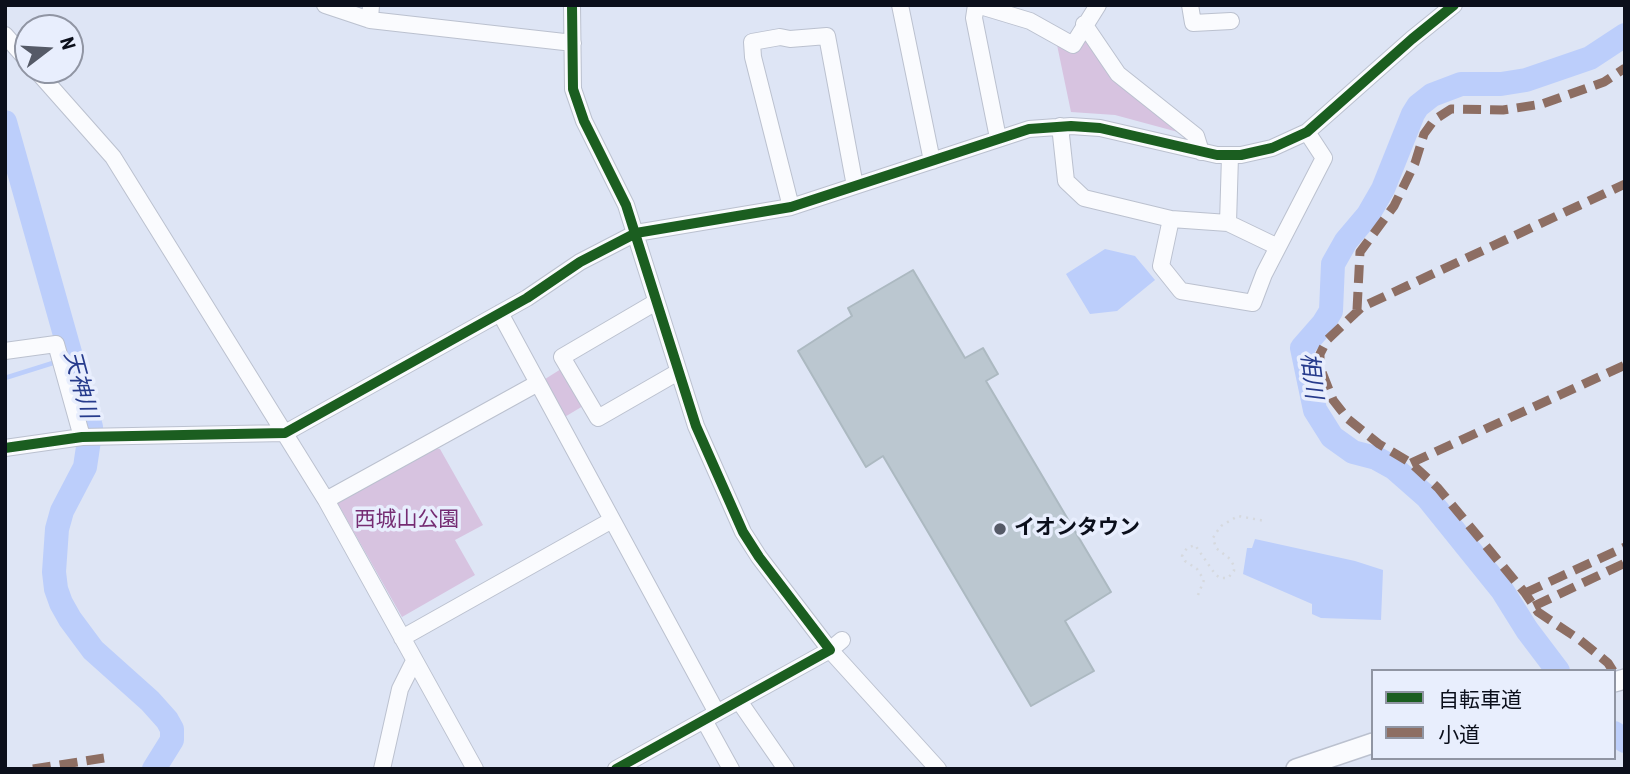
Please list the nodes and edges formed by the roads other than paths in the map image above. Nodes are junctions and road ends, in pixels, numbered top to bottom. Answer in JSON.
{"nodes":[{"id":1,"x":325,"y":5,"type":"edge"},
{"id":2,"x":572,"y":5,"type":"edge"},
{"id":3,"x":900,"y":5,"type":"edge"},
{"id":4,"x":976,"y":5,"type":"edge"},
{"id":5,"x":1098,"y":5,"type":"edge"},
{"id":6,"x":1190,"y":5,"type":"edge"},
{"id":7,"x":1454,"y":5,"type":"edge"},
{"id":8,"x":371,"y":13,"type":"edge"},
{"id":9,"x":1231,"y":21,"type":"dead end"},
{"id":10,"x":1084,"y":24,"type":"junction"},
{"id":11,"x":573,"y":43,"type":"junction"},
{"id":12,"x":48,"y":84,"type":"edge"},
{"id":13,"x":1060,"y":126,"type":"junction"},
{"id":14,"x":1307,"y":132,"type":"junction"},
{"id":15,"x":998,"y":138,"type":"junction"},
{"id":16,"x":1201,"y":152,"type":"junction"},
{"id":17,"x":1230,"y":156,"type":"junction"},
{"id":18,"x":932,"y":161,"type":"junction"},
{"id":19,"x":855,"y":186,"type":"junction"},
{"id":20,"x":791,"y":207,"type":"junction"},
{"id":21,"x":1171,"y":219,"type":"junction"},
{"id":22,"x":1228,"y":223,"type":"junction"},
{"id":23,"x":636,"y":233,"type":"junction"},
{"id":24,"x":1278,"y":247,"type":"junction"},
{"id":25,"x":656,"y":302,"type":"junction"},
{"id":26,"x":500,"y":313,"type":"junction"},
{"id":27,"x":5,"y":351,"type":"edge"},
{"id":28,"x":678,"y":372,"type":"junction"},
{"id":29,"x":538,"y":383,"type":"junction"},
{"id":30,"x":285,"y":433,"type":"junction"},
{"id":31,"x":88,"y":437,"type":"junction"},
{"id":32,"x":5,"y":448,"type":"edge"},
{"id":33,"x":326,"y":500,"type":"junction"},
{"id":34,"x":612,"y":520,"type":"junction"},
{"id":35,"x":402,"y":638,"type":"junction"},
{"id":36,"x":836,"y":645,"type":"junction"},
{"id":37,"x":414,"y":661,"type":"junction"},
{"id":38,"x":738,"y":701,"type":"junction"},
{"id":39,"x":711,"y":717,"type":"junction"},
{"id":40,"x":1371,"y":744,"type":"edge"},
{"id":41,"x":382,"y":769,"type":"edge"},
{"id":42,"x":475,"y":769,"type":"edge"},
{"id":43,"x":616,"y":769,"type":"edge"},
{"id":44,"x":731,"y":769,"type":"edge"},
{"id":45,"x":786,"y":769,"type":"edge"},
{"id":46,"x":938,"y":769,"type":"edge"},
{"id":47,"x":1296,"y":769,"type":"edge"}],
"edges":[{"from":1,"to":8,"type":"street"},
{"from":2,"to":11,"type":"street"},
{"from":3,"to":18,"type":"street"},
{"from":4,"to":10,"type":"street"},
{"from":4,"to":15,"type":"street"},
{"from":5,"to":10,"type":"street"},
{"from":6,"to":9,"type":"street"},
{"from":7,"to":14,"type":"street"},
{"from":8,"to":11,"type":"street"},
{"from":10,"to":16,"type":"street"},
{"from":11,"to":23,"type":"street"},
{"from":12,"to":30,"type":"street"},
{"from":13,"to":15,"type":"street"},
{"from":13,"to":16,"type":"street"},
{"from":13,"to":21,"type":"street"},
{"from":14,"to":17,"type":"street"},
{"from":14,"to":24,"type":"street"},
{"from":15,"to":18,"type":"street"},
{"from":16,"to":17,"type":"street"},
{"from":17,"to":22,"type":"street"},
{"from":18,"to":19,"type":"street"},
{"from":19,"to":20,"type":"street"},
{"from":19,"to":20,"type":"street"},
{"from":20,"to":23,"type":"street"},
{"from":21,"to":22,"type":"street"},
{"from":21,"to":24,"type":"street"},
{"from":22,"to":24,"type":"street"},
{"from":23,"to":25,"type":"street"},
{"from":23,"to":26,"type":"street"},
{"from":25,"to":28,"type":"street"},
{"from":25,"to":28,"type":"street"},
{"from":26,"to":29,"type":"street"},
{"from":26,"to":30,"type":"street"},
{"from":27,"to":31,"type":"street"},
{"from":28,"to":36,"type":"street"},
{"from":29,"to":33,"type":"street"},
{"from":29,"to":34,"type":"street"},
{"from":30,"to":31,"type":"street"},
{"from":30,"to":33,"type":"street"},
{"from":31,"to":32,"type":"street"},
{"from":33,"to":35,"type":"street"},
{"from":34,"to":35,"type":"street"},
{"from":34,"to":39,"type":"street"},
{"from":35,"to":37,"type":"street"},
{"from":36,"to":38,"type":"street"},
{"from":36,"to":46,"type":"street"},
{"from":37,"to":41,"type":"street"},
{"from":37,"to":42,"type":"street"},
{"from":38,"to":39,"type":"street"},
{"from":38,"to":45,"type":"street"},
{"from":39,"to":43,"type":"street"},
{"from":39,"to":44,"type":"street"},
{"from":40,"to":47,"type":"main road"}]}
